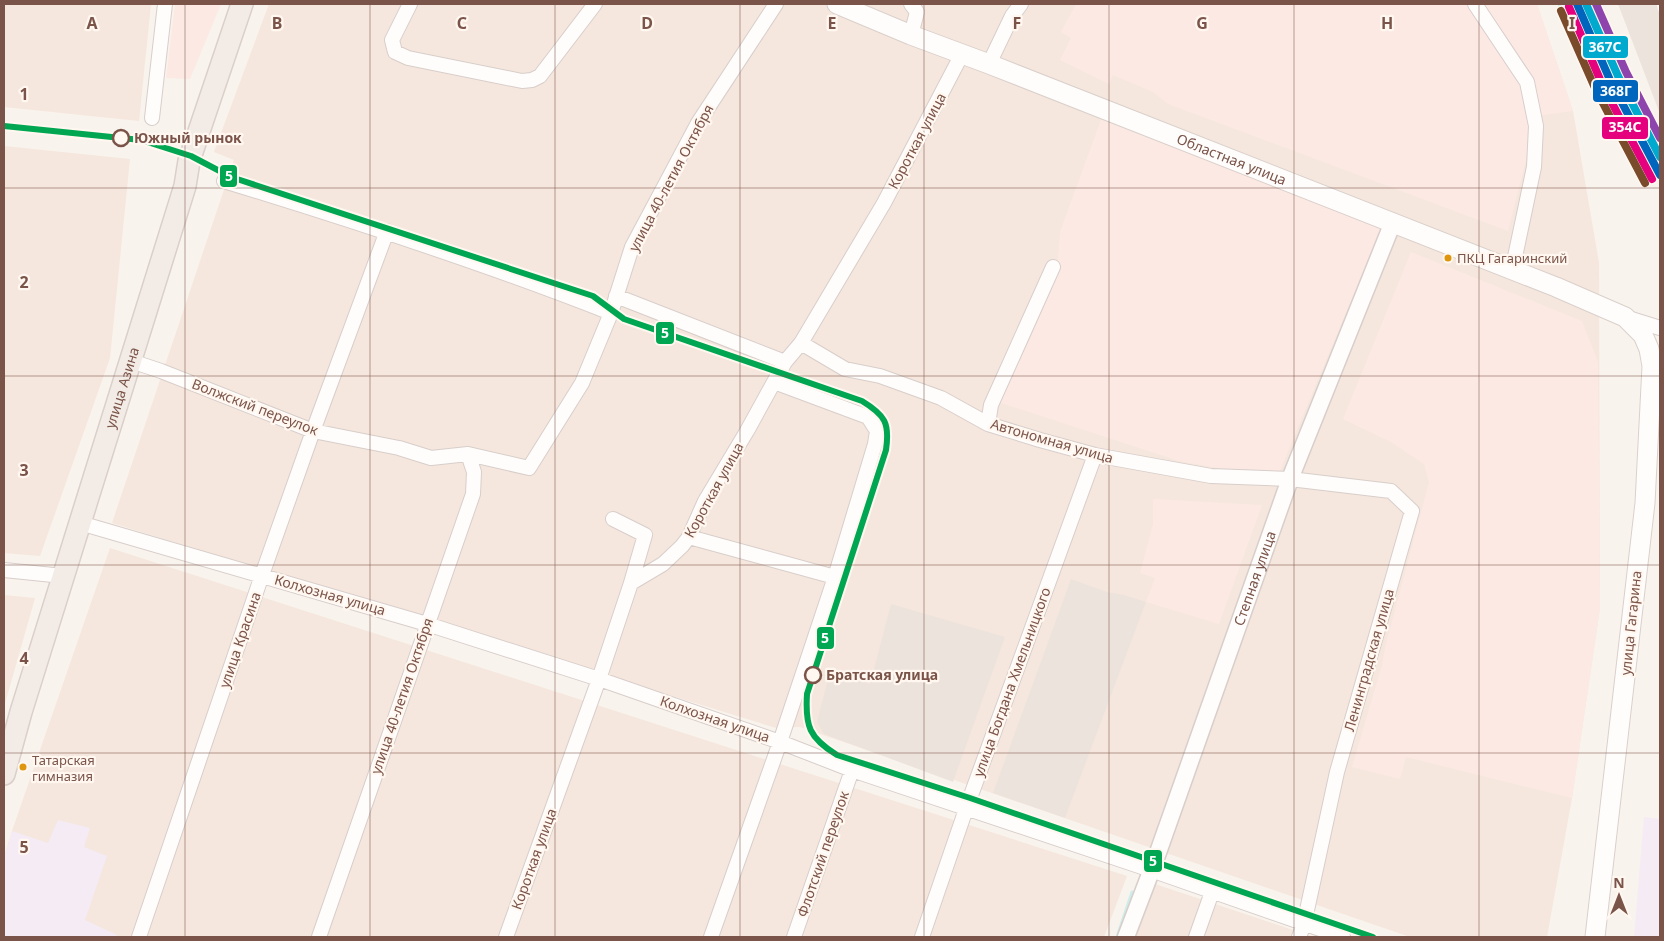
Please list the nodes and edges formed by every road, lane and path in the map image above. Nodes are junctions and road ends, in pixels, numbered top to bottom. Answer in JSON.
{"nodes":[{"id":1,"x":165,"y":4,"type":"edge"},
{"id":2,"x":242,"y":4,"type":"edge"},
{"id":3,"x":410,"y":4,"type":"edge"},
{"id":4,"x":595,"y":4,"type":"edge"},
{"id":5,"x":776,"y":4,"type":"edge"},
{"id":6,"x":837,"y":4,"type":"edge"},
{"id":7,"x":910,"y":4,"type":"edge"},
{"id":8,"x":1021,"y":4,"type":"edge"},
{"id":9,"x":1475,"y":4,"type":"edge"},
{"id":10,"x":910,"y":35,"type":"junction"},
{"id":11,"x":962,"y":54,"type":"junction"},
{"id":12,"x":989,"y":64,"type":"junction"},
{"id":13,"x":152,"y":118,"type":"dead end"},
{"id":14,"x":224,"y":180,"type":"dead end"},
{"id":15,"x":1393,"y":222,"type":"junction"},
{"id":16,"x":387,"y":231,"type":"junction"},
{"id":17,"x":1053,"y":267,"type":"dead end"},
{"id":18,"x":1512,"y":271,"type":"junction"},
{"id":19,"x":616,"y":296,"type":"junction"},
{"id":20,"x":611,"y":313,"type":"junction"},
{"id":21,"x":1625,"y":317,"type":"junction"},
{"id":22,"x":1660,"y":328,"type":"edge"},
{"id":23,"x":801,"y":343,"type":"junction"},
{"id":24,"x":131,"y":361,"type":"junction"},
{"id":25,"x":785,"y":362,"type":"junction"},
{"id":26,"x":774,"y":382,"type":"junction"},
{"id":27,"x":1656,"y":386,"type":"edge"},
{"id":28,"x":988,"y":424,"type":"junction"},
{"id":29,"x":313,"y":432,"type":"junction"},
{"id":30,"x":468,"y":454,"type":"junction"},
{"id":31,"x":1095,"y":455,"type":"junction"},
{"id":32,"x":529,"y":468,"type":"joint"},
{"id":33,"x":1290,"y":480,"type":"junction"},
{"id":34,"x":613,"y":519,"type":"dead end"},
{"id":35,"x":80,"y":523,"type":"junction"},
{"id":36,"x":689,"y":537,"type":"junction"},
{"id":37,"x":4,"y":570,"type":"edge"},
{"id":38,"x":262,"y":575,"type":"junction"},
{"id":39,"x":63,"y":576,"type":"junction"},
{"id":40,"x":835,"y":577,"type":"junction"},
{"id":41,"x":631,"y":583,"type":"junction"},
{"id":42,"x":427,"y":624,"type":"junction"},
{"id":43,"x":599,"y":679,"type":"junction"},
{"id":44,"x":780,"y":742,"type":"junction"},
{"id":45,"x":852,"y":770,"type":"junction"},
{"id":46,"x":4,"y":774,"type":"edge"},
{"id":47,"x":966,"y":809,"type":"junction"},
{"id":48,"x":1151,"y":870,"type":"junction"},
{"id":49,"x":1212,"y":892,"type":"junction"},
{"id":50,"x":1304,"y":924,"type":"junction"},
{"id":51,"x":139,"y":937,"type":"edge"},
{"id":52,"x":319,"y":937,"type":"edge"},
{"id":53,"x":506,"y":937,"type":"edge"},
{"id":54,"x":711,"y":937,"type":"edge"},
{"id":55,"x":794,"y":937,"type":"edge"},
{"id":56,"x":922,"y":937,"type":"edge"},
{"id":57,"x":1126,"y":937,"type":"edge"},
{"id":58,"x":1196,"y":937,"type":"edge"},
{"id":59,"x":1299,"y":937,"type":"edge"},
{"id":60,"x":1343,"y":937,"type":"edge"},
{"id":61,"x":1595,"y":937,"type":"edge"}],
"edges":[{"from":1,"to":13,"type":"street"},
{"from":2,"to":24,"type":"main road","name":"улица Азина"},
{"from":3,"to":4,"type":"street"},
{"from":5,"to":19,"type":"street","name":"улица 40-летия Октября"},
{"from":6,"to":10,"type":"main road","name":"Областная улица"},
{"from":7,"to":10,"type":"street"},
{"from":8,"to":12,"type":"street"},
{"from":9,"to":18,"type":"street"},
{"from":10,"to":11,"type":"main road","name":"Областная улица"},
{"from":11,"to":12,"type":"main road","name":"Областная улица"},
{"from":11,"to":23,"type":"street","name":"Короткая улица"},
{"from":12,"to":15,"type":"main road","name":"Областная улица"},
{"from":14,"to":16,"type":"street"},
{"from":15,"to":18,"type":"main road","name":"Областная улица"},
{"from":15,"to":33,"type":"street","name":"Степная улица"},
{"from":16,"to":20,"type":"street"},
{"from":16,"to":29,"type":"street","name":"улица Красина"},
{"from":17,"to":28,"type":"street"},
{"from":18,"to":21,"type":"main road","name":"Областная улица"},
{"from":19,"to":20,"type":"street","name":"улица 40-летия Октября"},
{"from":19,"to":25,"type":"street"},
{"from":20,"to":32,"type":"street","name":"улица 40-летия Октября"},
{"from":21,"to":22,"type":"street"},
{"from":21,"to":27,"type":"main road","name":"улица Гагарина"},
{"from":23,"to":25,"type":"street","name":"Короткая улица"},
{"from":23,"to":28,"type":"street","name":"Автономная улица"},
{"from":24,"to":29,"type":"street","name":"Волжский переулок"},
{"from":24,"to":35,"type":"main road","name":"улица Азина"},
{"from":25,"to":26,"type":"street","name":"Короткая улица"},
{"from":26,"to":36,"type":"street","name":"Короткая улица"},
{"from":26,"to":40,"type":"street"},
{"from":27,"to":61,"type":"main road","name":"улица Гагарина"},
{"from":28,"to":31,"type":"street","name":"Автономная улица"},
{"from":29,"to":30,"type":"street","name":"Волжский переулок"},
{"from":29,"to":38,"type":"street","name":"улица Красина"},
{"from":30,"to":32,"type":"street","name":"Волжский переулок"},
{"from":30,"to":42,"type":"street","name":"улица 40-летия Октября"},
{"from":31,"to":33,"type":"street","name":"Автономная улица"},
{"from":31,"to":47,"type":"street","name":"улица Богдана Хмельницкого"},
{"from":33,"to":48,"type":"street","name":"Степная улица"},
{"from":33,"to":50,"type":"street","name":"Ленинградская улица"},
{"from":34,"to":41,"type":"street"},
{"from":35,"to":38,"type":"street","name":"Колхозная улица"},
{"from":35,"to":39,"type":"main road","name":"улица Азина"},
{"from":36,"to":40,"type":"street"},
{"from":36,"to":41,"type":"street","name":"Короткая улица"},
{"from":37,"to":39,"type":"street"},
{"from":38,"to":42,"type":"street","name":"Колхозная улица"},
{"from":38,"to":51,"type":"street","name":"улица Красина"},
{"from":39,"to":46,"type":"main road","name":"улица Азина"},
{"from":40,"to":44,"type":"street"},
{"from":41,"to":43,"type":"street","name":"Короткая улица"},
{"from":42,"to":43,"type":"street","name":"Колхозная улица"},
{"from":42,"to":52,"type":"street","name":"улица 40-летия Октября"},
{"from":43,"to":44,"type":"street","name":"Колхозная улица"},
{"from":43,"to":53,"type":"street","name":"Короткая улица"},
{"from":44,"to":45,"type":"street","name":"Колхозная улица"},
{"from":44,"to":54,"type":"street"},
{"from":45,"to":47,"type":"street","name":"Колхозная улица"},
{"from":45,"to":55,"type":"street","name":"Флотский переулок"},
{"from":47,"to":48,"type":"street","name":"Колхозная улица"},
{"from":47,"to":56,"type":"street","name":"улица Богдана Хмельницкого"},
{"from":48,"to":49,"type":"street","name":"Колхозная улица"},
{"from":48,"to":57,"type":"street","name":"Степная улица"},
{"from":49,"to":50,"type":"street","name":"Колхозная улица"},
{"from":49,"to":58,"type":"street"},
{"from":50,"to":59,"type":"street","name":"Ленинградская улица"},
{"from":50,"to":60,"type":"street","name":"Колхозная улица"}]}
